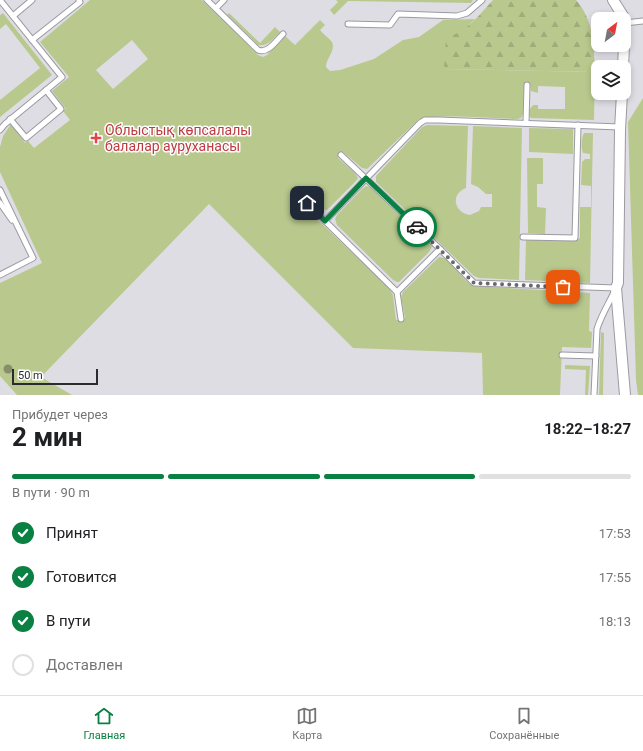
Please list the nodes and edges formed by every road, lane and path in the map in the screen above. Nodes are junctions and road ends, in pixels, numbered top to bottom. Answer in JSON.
{"nodes":[{"id":1,"x":32,"y":0,"type":"edge"},
{"id":2,"x":79,"y":0,"type":"edge"},
{"id":3,"x":207,"y":0,"type":"edge"},
{"id":4,"x":224,"y":0,"type":"edge"},
{"id":5,"x":482,"y":0,"type":"edge"},
{"id":6,"x":613,"y":0,"type":"edge"},
{"id":7,"x":1,"y":4,"type":"edge"},
{"id":8,"x":216,"y":8,"type":"junction"},
{"id":9,"x":621,"y":12,"type":"edge"},
{"id":10,"x":13,"y":16,"type":"junction"},
{"id":11,"x":643,"y":21,"type":"edge"},
{"id":12,"x":631,"y":22,"type":"edge"},
{"id":13,"x":348,"y":24,"type":"dead end"},
{"id":14,"x":282,"y":34,"type":"dead end"},
{"id":15,"x":32,"y":40,"type":"junction"},
{"id":16,"x":527,"y":85,"type":"dead end"},
{"id":17,"x":46,"y":90,"type":"junction"},
{"id":18,"x":622,"y":100,"type":"edge"},
{"id":19,"x":10,"y":119,"type":"junction"},
{"id":20,"x":526,"y":123,"type":"junction"},
{"id":21,"x":578,"y":125,"type":"junction"},
{"id":22,"x":620,"y":126,"type":"junction"},
{"id":23,"x":0,"y":130,"type":"edge"},
{"id":24,"x":341,"y":155,"type":"dead end"},
{"id":25,"x":366,"y":178,"type":"junction"},
{"id":26,"x":0,"y":190,"type":"edge"},
{"id":27,"x":298,"y":194,"type":"dead end"},
{"id":28,"x":0,"y":203,"type":"edge"},
{"id":29,"x":325,"y":221,"type":"junction"},
{"id":30,"x":21,"y":233,"type":"junction"},
{"id":31,"x":523,"y":237,"type":"dead end"},
{"id":32,"x":440,"y":249,"type":"junction"},
{"id":33,"x":0,"y":275,"type":"edge"},
{"id":34,"x":616,"y":288,"type":"junction"},
{"id":35,"x":397,"y":292,"type":"junction"},
{"id":36,"x":401,"y":319,"type":"dead end"},
{"id":37,"x":562,"y":355,"type":"dead end"},
{"id":38,"x":596,"y":356,"type":"junction"},
{"id":39,"x":594,"y":395,"type":"edge"},
{"id":40,"x":625,"y":395,"type":"edge"}],
"edges":[{"from":1,"to":10,"type":"lane"},
{"from":2,"to":15,"type":"lane"},
{"from":3,"to":8,"type":"lane"},
{"from":4,"to":8,"type":"lane"},
{"from":5,"to":13,"type":"lane"},
{"from":6,"to":9,"type":"street"},
{"from":7,"to":10,"type":"lane"},
{"from":8,"to":14,"type":"lane"},
{"from":10,"to":15,"type":"lane"},
{"from":11,"to":12,"type":"lane"},
{"from":15,"to":17,"type":"lane"},
{"from":16,"to":20,"type":"lane"},
{"from":17,"to":19,"type":"lane"},
{"from":17,"to":19,"type":"lane"},
{"from":18,"to":22,"type":"street"},
{"from":19,"to":23,"type":"lane"},
{"from":20,"to":21,"type":"lane"},
{"from":20,"to":25,"type":"lane"},
{"from":21,"to":22,"type":"lane"},
{"from":21,"to":31,"type":"lane"},
{"from":22,"to":34,"type":"street"},
{"from":24,"to":25,"type":"lane"},
{"from":25,"to":29,"type":"lane"},
{"from":25,"to":32,"type":"lane"},
{"from":26,"to":30,"type":"lane"},
{"from":27,"to":29,"type":"lane"},
{"from":28,"to":30,"type":"lane"},
{"from":29,"to":35,"type":"lane"},
{"from":30,"to":33,"type":"lane"},
{"from":32,"to":34,"type":"lane"},
{"from":32,"to":35,"type":"lane"},
{"from":34,"to":38,"type":"lane"},
{"from":34,"to":40,"type":"street"},
{"from":35,"to":36,"type":"lane"},
{"from":37,"to":38,"type":"lane"},
{"from":38,"to":39,"type":"lane"}]}
